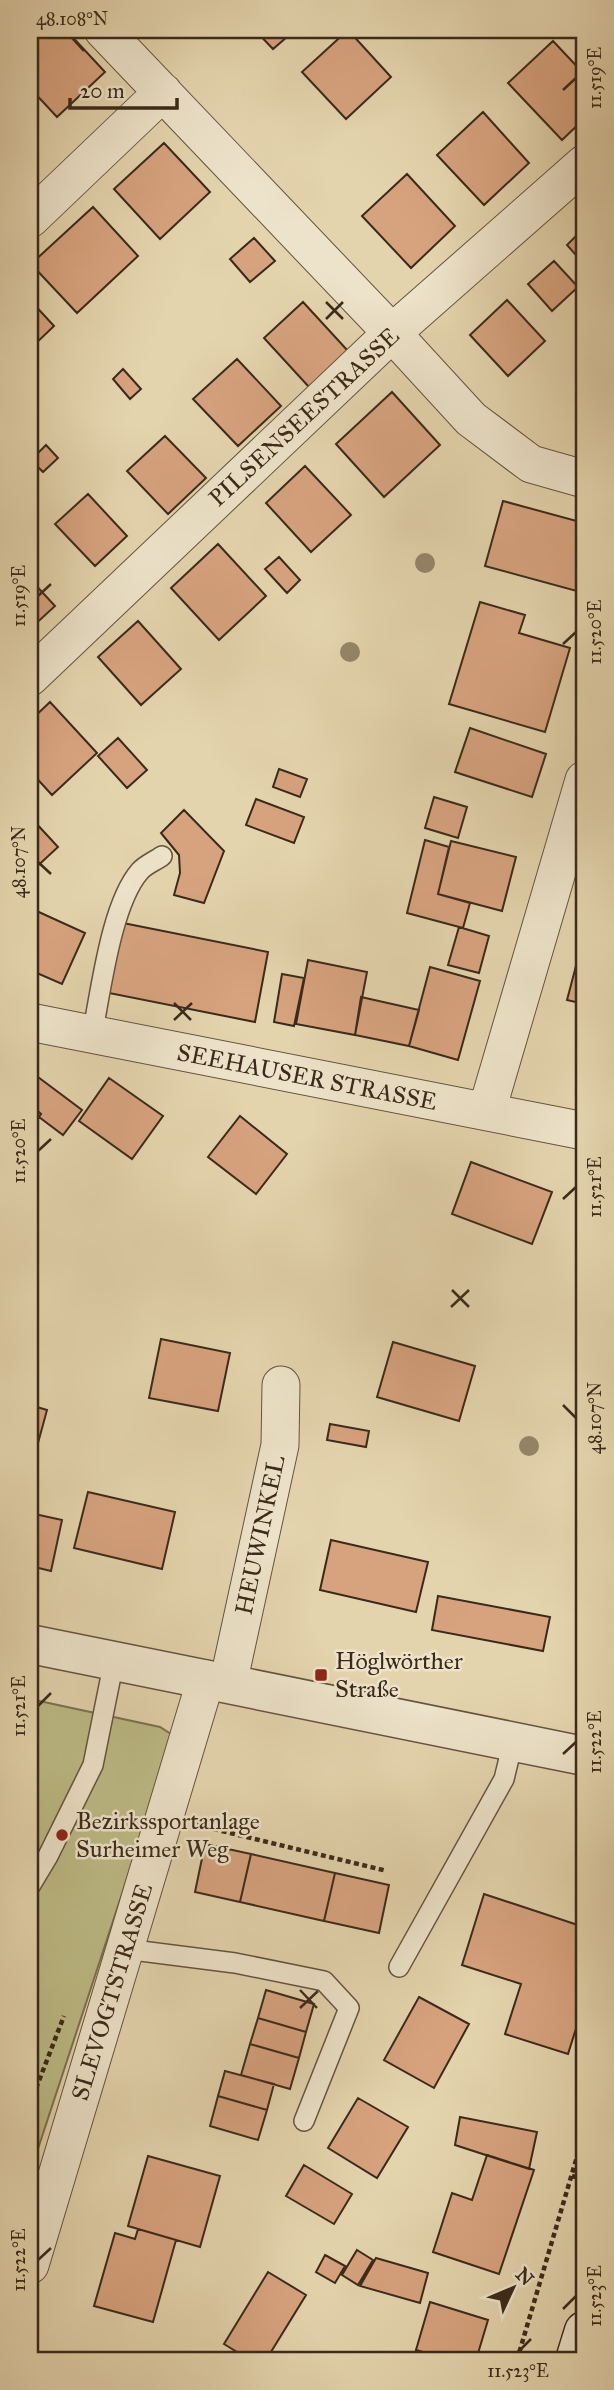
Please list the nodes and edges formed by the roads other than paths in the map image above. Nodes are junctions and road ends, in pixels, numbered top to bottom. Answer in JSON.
{"nodes":[{"id":1,"x":103,"y":30,"type":"edge"},
{"id":2,"x":163,"y":92,"type":"junction"},
{"id":3,"x":584,"y":164,"type":"edge"},
{"id":4,"x":30,"y":219,"type":"edge"},
{"id":5,"x":392,"y":333,"type":"junction"},
{"id":6,"x":584,"y":480,"type":"edge"},
{"id":7,"x":30,"y":677,"type":"edge"},
{"id":8,"x":584,"y":780,"type":"edge"},
{"id":9,"x":162,"y":856,"type":"dead end"},
{"id":10,"x":30,"y":1022,"type":"edge"},
{"id":11,"x":92,"y":1035,"type":"junction"},
{"id":12,"x":487,"y":1110,"type":"junction"},
{"id":13,"x":584,"y":1131,"type":"edge"},
{"id":14,"x":281,"y":1385,"type":"dead end"},
{"id":15,"x":30,"y":1644,"type":"edge"},
{"id":16,"x":114,"y":1661,"type":"junction"},
{"id":17,"x":217,"y":1681,"type":"junction"},
{"id":18,"x":513,"y":1742,"type":"junction"},
{"id":19,"x":584,"y":1756,"type":"edge"},
{"id":20,"x":30,"y":1886,"type":"edge"},
{"id":21,"x":125,"y":1949,"type":"junction"},
{"id":22,"x":399,"y":1967,"type":"dead end"},
{"id":23,"x":304,"y":2121,"type":"dead end"},
{"id":24,"x":30,"y":2265,"type":"edge"},
{"id":25,"x":584,"y":2331,"type":"edge"},
{"id":26,"x":575,"y":2360,"type":"edge"}],
"edges":[{"from":1,"to":2,"type":"street"},
{"from":2,"to":4,"type":"street"},
{"from":2,"to":5,"type":"street"},
{"from":3,"to":5,"type":"street","name":"PILSENSEESTRASSE"},
{"from":5,"to":6,"type":"street"},
{"from":5,"to":7,"type":"street","name":"PILSENSEESTRASSE"},
{"from":8,"to":12,"type":"street"},
{"from":9,"to":11,"type":"lane"},
{"from":10,"to":11,"type":"street","name":"SEEHAUSER STRASSE"},
{"from":11,"to":12,"type":"street","name":"SEEHAUSER STRASSE"},
{"from":12,"to":13,"type":"street","name":"SEEHAUSER STRASSE"},
{"from":14,"to":17,"type":"street","name":"HEUWINKEL"},
{"from":15,"to":16,"type":"street"},
{"from":16,"to":17,"type":"street"},
{"from":16,"to":20,"type":"lane"},
{"from":17,"to":18,"type":"street"},
{"from":17,"to":21,"type":"street","name":"SLEVOGTSTRASSE"},
{"from":18,"to":19,"type":"street"},
{"from":18,"to":22,"type":"lane"},
{"from":21,"to":23,"type":"lane"},
{"from":21,"to":24,"type":"street","name":"SLEVOGTSTRASSE"},
{"from":25,"to":26,"type":"street"}]}
